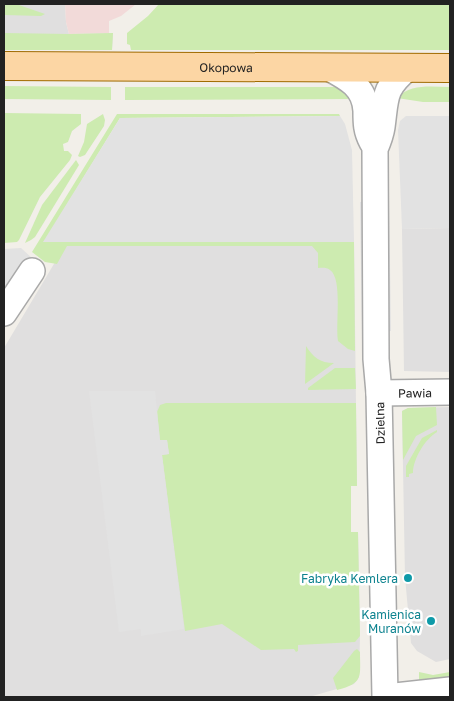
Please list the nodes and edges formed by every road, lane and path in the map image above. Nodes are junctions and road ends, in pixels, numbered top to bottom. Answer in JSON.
{"nodes":[{"id":1,"x":4,"y":66,"type":"edge"},
{"id":2,"x":329,"y":68,"type":"junction"},
{"id":3,"x":408,"y":68,"type":"junction"},
{"id":4,"x":450,"y":68,"type":"edge"},
{"id":5,"x":375,"y":149,"type":"junction"},
{"id":6,"x":32,"y":272,"type":"dead end"},
{"id":7,"x":4,"y":312,"type":"edge"},
{"id":8,"x":450,"y":392,"type":"edge"},
{"id":9,"x":380,"y":393,"type":"junction"},
{"id":10,"x":450,"y":690,"type":"edge"},
{"id":11,"x":385,"y":697,"type":"edge"}],
"edges":[{"from":1,"to":2,"type":"main road","name":"Okopowa"},
{"from":2,"to":3,"type":"main road","name":"Okopowa"},
{"from":2,"to":5,"type":"street","name":"Dzielna"},
{"from":3,"to":4,"type":"main road","name":"Okopowa"},
{"from":3,"to":5,"type":"street","name":"Dzielna"},
{"from":5,"to":9,"type":"street","name":"Dzielna"},
{"from":6,"to":7,"type":"street"},
{"from":8,"to":9,"type":"street","name":"Pawia"},
{"from":9,"to":11,"type":"street","name":"Dzielna"},
{"from":10,"to":11,"type":"street"}]}
